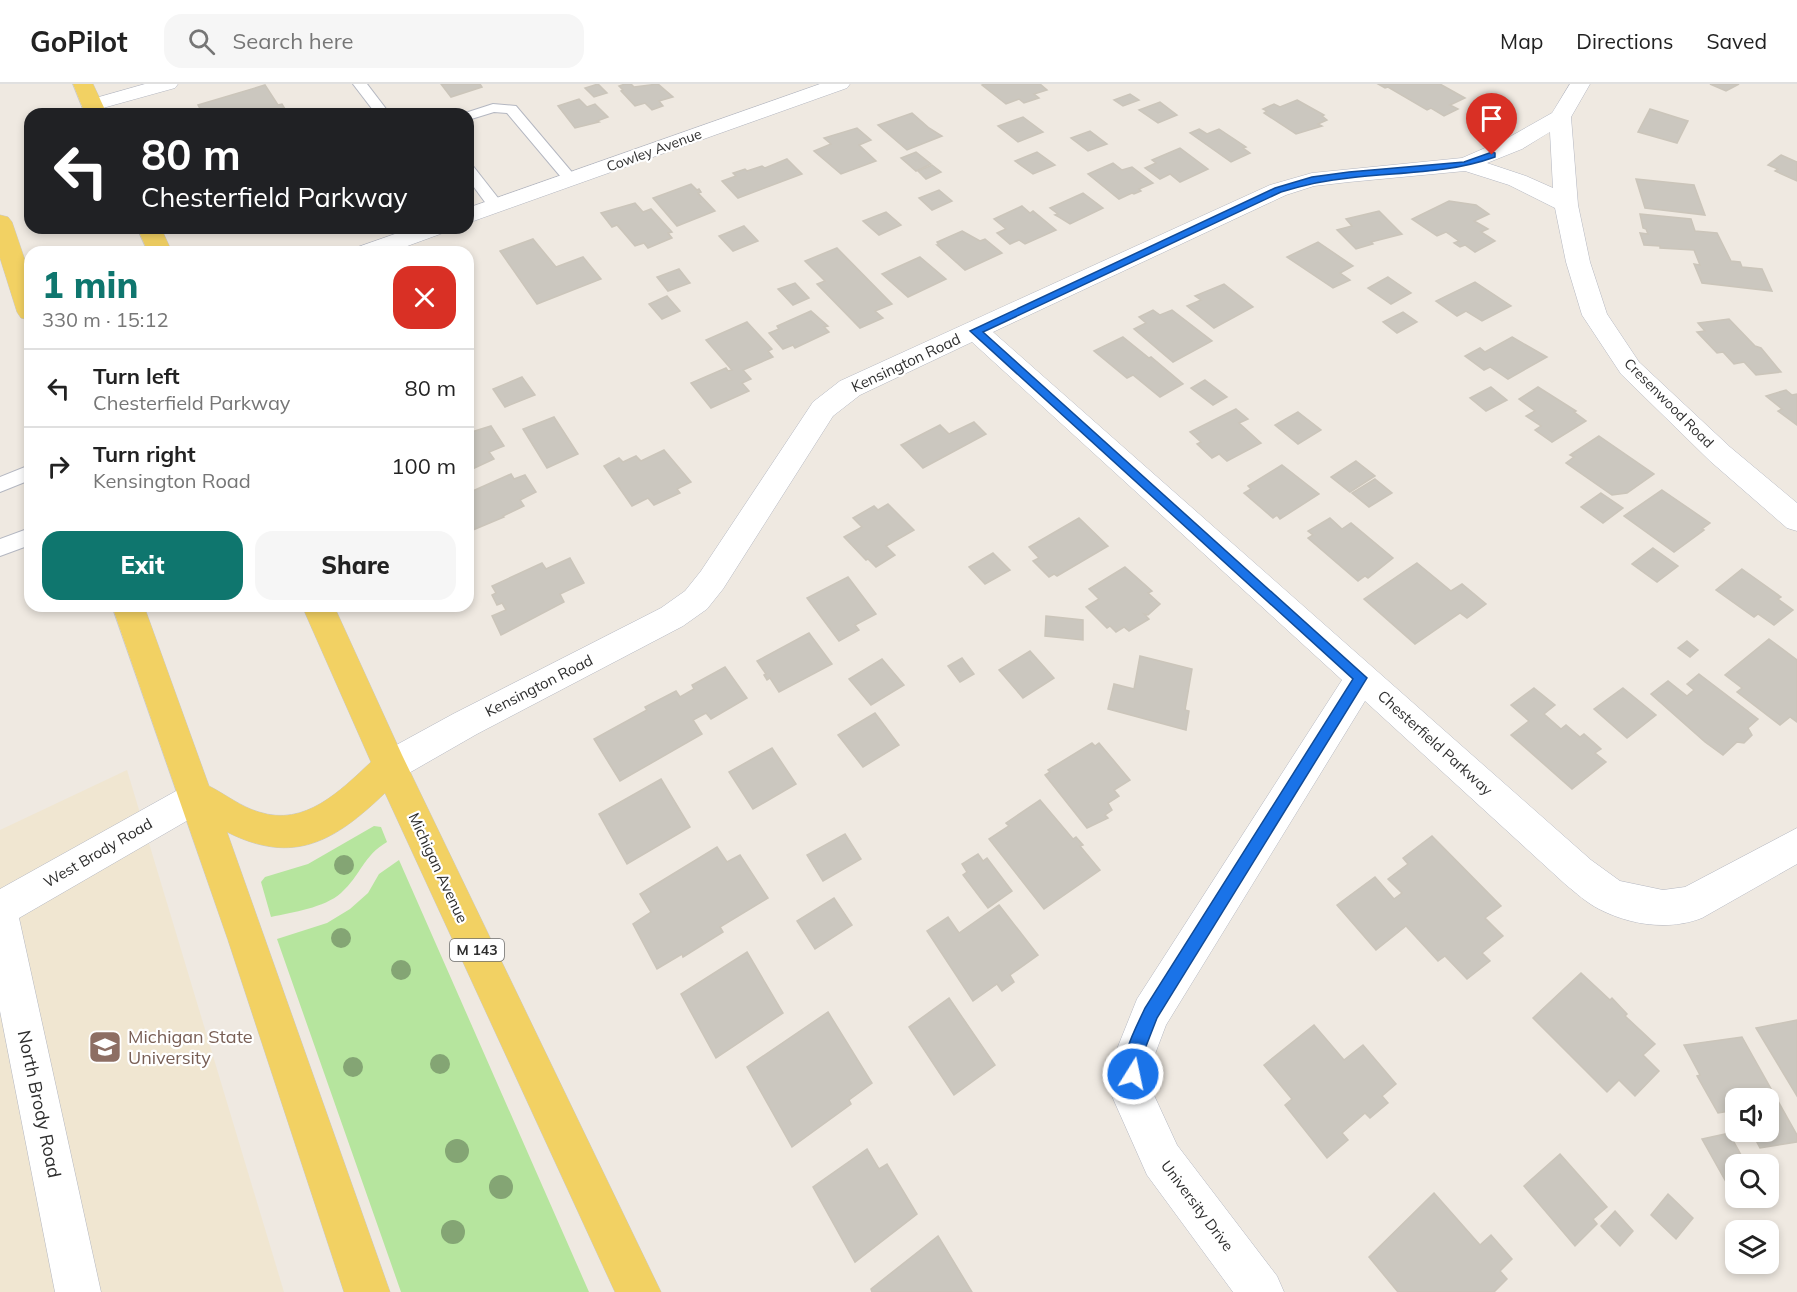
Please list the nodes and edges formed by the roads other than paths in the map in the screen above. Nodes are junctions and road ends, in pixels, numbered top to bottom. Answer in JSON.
{"nodes":[{"id":1,"x":83,"y":84,"type":"edge"},
{"id":2,"x":168,"y":84,"type":"edge"},
{"id":3,"x":360,"y":84,"type":"edge"},
{"id":4,"x":840,"y":84,"type":"edge"},
{"id":5,"x":1580,"y":84,"type":"edge"},
{"id":6,"x":93,"y":108,"type":"edge"},
{"id":7,"x":100,"y":108,"type":"edge"},
{"id":8,"x":378,"y":108,"type":"edge"},
{"id":9,"x":474,"y":114,"type":"edge"},
{"id":10,"x":1560,"y":117,"type":"junction"},
{"id":11,"x":1466,"y":164,"type":"junction"},
{"id":12,"x":474,"y":177,"type":"edge"},
{"id":13,"x":571,"y":180,"type":"junction"},
{"id":14,"x":1566,"y":205,"type":"junction"},
{"id":15,"x":496,"y":206,"type":"junction"},
{"id":16,"x":474,"y":214,"type":"edge"},
{"id":17,"x":0,"y":222,"type":"edge"},
{"id":18,"x":418,"y":234,"type":"edge"},
{"id":19,"x":384,"y":246,"type":"edge"},
{"id":20,"x":24,"y":294,"type":"edge"},
{"id":21,"x":976,"y":331,"type":"junction"},
{"id":22,"x":24,"y":475,"type":"edge"},
{"id":23,"x":0,"y":485,"type":"edge"},
{"id":24,"x":1797,"y":520,"type":"edge"},
{"id":25,"x":24,"y":538,"type":"edge"},
{"id":26,"x":0,"y":548,"type":"edge"},
{"id":27,"x":130,"y":612,"type":"edge"},
{"id":28,"x":321,"y":612,"type":"edge"},
{"id":29,"x":1361,"y":678,"type":"junction"},
{"id":30,"x":390,"y":766,"type":"junction"},
{"id":31,"x":197,"y":797,"type":"junction"},
{"id":32,"x":1797,"y":845,"type":"edge"},
{"id":33,"x":0,"y":909,"type":"edge"},
{"id":34,"x":0,"y":916,"type":"edge"},
{"id":35,"x":78,"y":1292,"type":"edge"},
{"id":36,"x":367,"y":1292,"type":"edge"},
{"id":37,"x":638,"y":1292,"type":"edge"},
{"id":38,"x":1261,"y":1292,"type":"edge"}],
"edges":[{"from":1,"to":6,"type":"main road"},
{"from":2,"to":7,"type":"street"},
{"from":3,"to":8,"type":"lane"},
{"from":4,"to":13,"type":"street","name":"Cowley Avenue"},
{"from":5,"to":10,"type":"street","name":"Kensington Road"},
{"from":9,"to":13,"type":"lane"},
{"from":10,"to":11,"type":"street","name":"Kensington Road"},
{"from":10,"to":14,"type":"street","name":"Cresenwood Road"},
{"from":11,"to":14,"type":"street"},
{"from":11,"to":21,"type":"street","name":"Kensington Road"},
{"from":12,"to":15,"type":"lane"},
{"from":13,"to":15,"type":"street","name":"Cowley Avenue"},
{"from":14,"to":24,"type":"street","name":"Cresenwood Road"},
{"from":15,"to":16,"type":"street","name":"Cowley Avenue"},
{"from":17,"to":20,"type":"main road"},
{"from":18,"to":19,"type":"street"},
{"from":21,"to":29,"type":"street","name":"Chesterfield Parkway"},
{"from":21,"to":30,"type":"street","name":"Kensington Road"},
{"from":22,"to":23,"type":"lane"},
{"from":25,"to":26,"type":"lane"},
{"from":27,"to":31,"type":"main road"},
{"from":28,"to":30,"type":"main road","name":"Michigan Avenue","number":"M 143"},
{"from":29,"to":32,"type":"street","name":"Chesterfield Parkway"},
{"from":29,"to":38,"type":"street","name":"University Drive"},
{"from":30,"to":31,"type":"main road"},
{"from":30,"to":37,"type":"main road","name":"Michigan Avenue","number":"M 143"},
{"from":31,"to":33,"type":"street","name":"West Brody Road"},
{"from":31,"to":36,"type":"main road"},
{"from":34,"to":35,"type":"street","name":"North Brody Road"}]}
